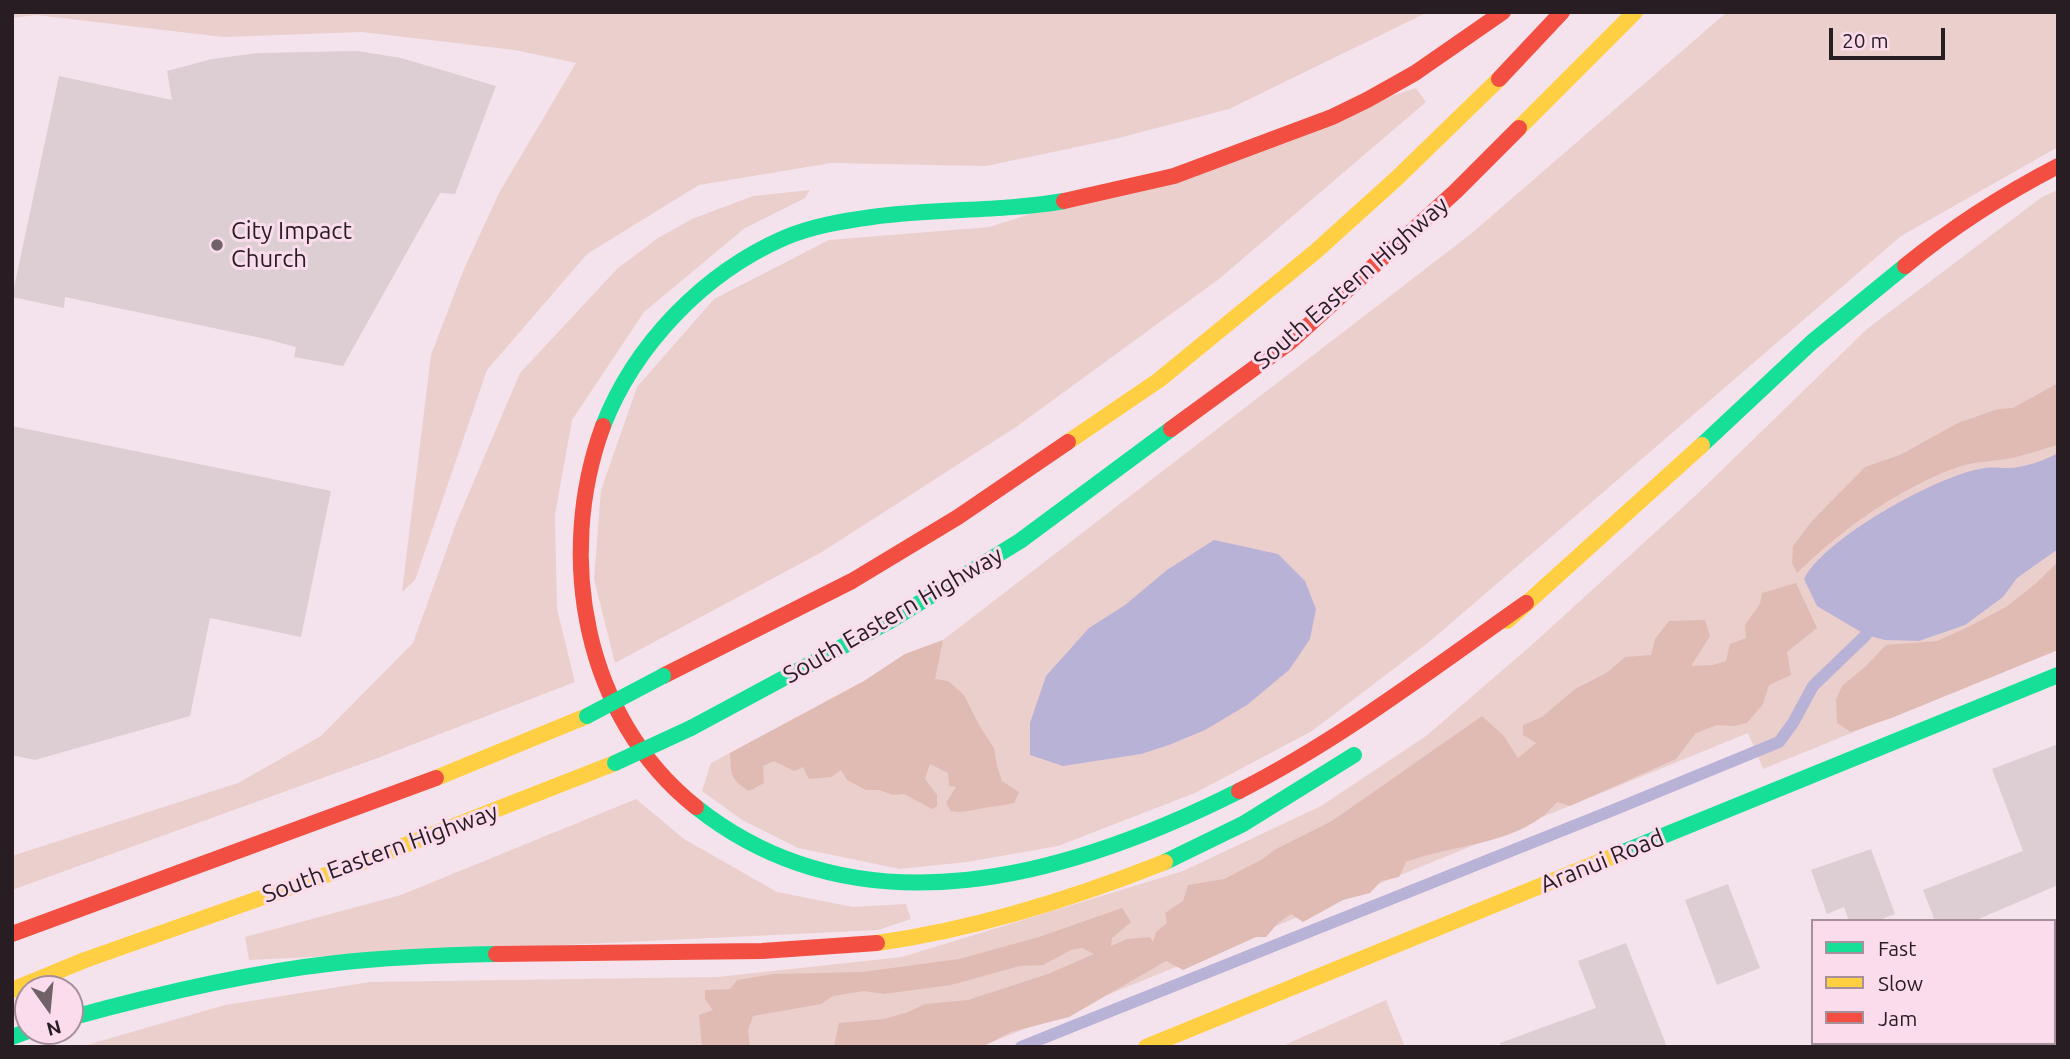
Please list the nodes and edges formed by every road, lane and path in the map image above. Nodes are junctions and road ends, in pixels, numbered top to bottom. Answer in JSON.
{"nodes":[{"id":1,"x":1503,"y":12,"type":"edge"},
{"id":2,"x":1562,"y":12,"type":"edge"},
{"id":3,"x":1635,"y":12,"type":"edge"},
{"id":4,"x":2058,"y":166,"type":"edge"},
{"id":5,"x":1525,"y":603,"type":"junction"},
{"id":6,"x":1457,"y":671,"type":"dead end"},
{"id":7,"x":2058,"y":675,"type":"edge"},
{"id":8,"x":1366,"y":747,"type":"dead end"},
{"id":9,"x":12,"y":934,"type":"edge"},
{"id":10,"x":12,"y":990,"type":"edge"},
{"id":11,"x":84,"y":1014,"type":"edge"},
{"id":12,"x":1146,"y":1047,"type":"edge"}],
"edges":[{"from":1,"to":5,"type":"main road"},
{"from":2,"to":9,"type":"main road","name":"South Eastern Highway","bridge":true},
{"from":3,"to":10,"type":"main road","name":"South Eastern Highway","bridge":true},
{"from":4,"to":5,"type":"main road"},
{"from":5,"to":6,"type":"main road"},
{"from":7,"to":12,"type":"main road","name":"Aranui Road"},
{"from":8,"to":11,"type":"main road"}]}
